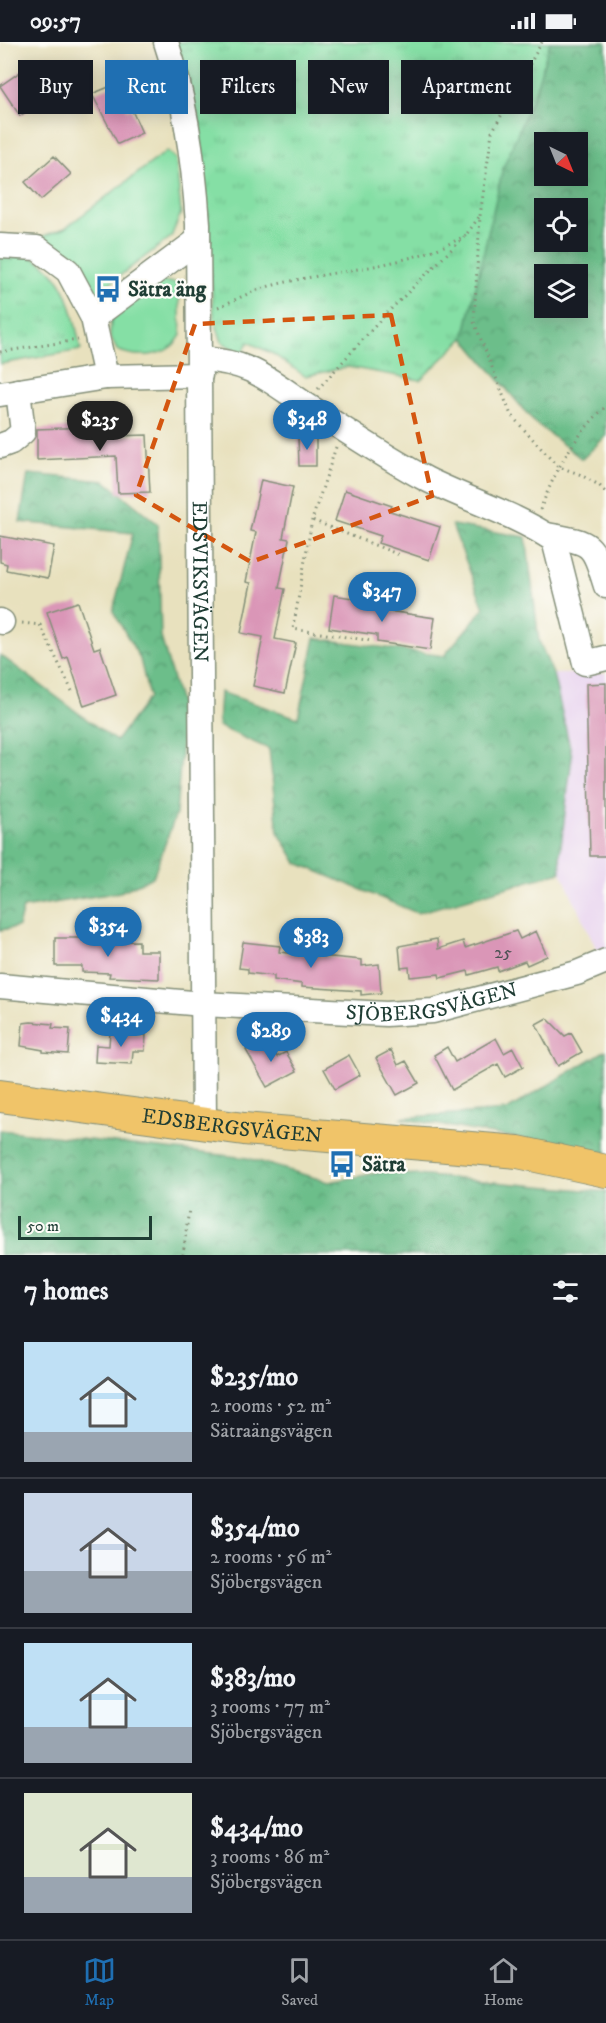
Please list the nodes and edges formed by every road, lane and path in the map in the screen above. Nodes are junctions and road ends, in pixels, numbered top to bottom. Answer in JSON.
{"nodes":[{"id":1,"x":166,"y":42,"type":"edge"},
{"id":2,"x":542,"y":42,"type":"edge"},
{"id":3,"x":480,"y":216,"type":"junction"},
{"id":4,"x":466,"y":235,"type":"junction"},
{"id":5,"x":198,"y":240,"type":"junction"},
{"id":6,"x":0,"y":246,"type":"edge"},
{"id":7,"x":199,"y":326,"type":"junction"},
{"id":8,"x":95,"y":328,"type":"junction"},
{"id":9,"x":0,"y":352,"type":"edge"},
{"id":10,"x":200,"y":367,"type":"junction"},
{"id":11,"x":106,"y":377,"type":"junction"},
{"id":12,"x":9,"y":392,"type":"edge"},
{"id":13,"x":304,"y":404,"type":"junction"},
{"id":14,"x":606,"y":406,"type":"edge"},
{"id":15,"x":342,"y":428,"type":"junction"},
{"id":16,"x":0,"y":446,"type":"edge"},
{"id":17,"x":557,"y":466,"type":"junction"},
{"id":18,"x":606,"y":493,"type":"edge"},
{"id":19,"x":312,"y":520,"type":"junction"},
{"id":20,"x":540,"y":532,"type":"junction"},
{"id":21,"x":402,"y":556,"type":"dead end"},
{"id":22,"x":606,"y":586,"type":"edge"},
{"id":23,"x":1,"y":622,"type":"edge"},
{"id":24,"x":373,"y":641,"type":"dead end"},
{"id":25,"x":606,"y":657,"type":"edge"},
{"id":26,"x":72,"y":691,"type":"dead end"},
{"id":27,"x":606,"y":961,"type":"edge"},
{"id":28,"x":0,"y":986,"type":"edge"},
{"id":29,"x":204,"y":1004,"type":"junction"},
{"id":30,"x":0,"y":1096,"type":"edge"},
{"id":31,"x":204,"y":1124,"type":"junction"},
{"id":32,"x":606,"y":1171,"type":"edge"},
{"id":33,"x":189,"y":1209,"type":"dead end"},
{"id":34,"x":183,"y":1255,"type":"edge"}],
"edges":[{"from":1,"to":5,"type":"street","name":"EDSVIKSVÄGEN"},
{"from":2,"to":3,"type":"path"},
{"from":3,"to":4,"type":"path"},
{"from":3,"to":17,"type":"path"},
{"from":4,"to":7,"type":"path"},
{"from":4,"to":13,"type":"path"},
{"from":5,"to":7,"type":"street","name":"EDSVIKSVÄGEN"},
{"from":5,"to":8,"type":"street"},
{"from":6,"to":8,"type":"street"},
{"from":7,"to":10,"type":"street","name":"EDSVIKSVÄGEN"},
{"from":8,"to":9,"type":"path"},
{"from":8,"to":11,"type":"street"},
{"from":10,"to":11,"type":"street"},
{"from":10,"to":13,"type":"street"},
{"from":10,"to":29,"type":"street","name":"EDSVIKSVÄGEN"},
{"from":11,"to":12,"type":"street"},
{"from":12,"to":16,"type":"street"},
{"from":13,"to":15,"type":"street"},
{"from":14,"to":17,"type":"path"},
{"from":15,"to":19,"type":"path"},
{"from":15,"to":20,"type":"street"},
{"from":17,"to":18,"type":"path"},
{"from":17,"to":20,"type":"path"},
{"from":19,"to":21,"type":"path"},
{"from":19,"to":24,"type":"path"},
{"from":20,"to":22,"type":"street"},
{"from":20,"to":25,"type":"street"},
{"from":23,"to":26,"type":"path"},
{"from":27,"to":29,"type":"street","name":"SJÖBERGSVÄGEN"},
{"from":28,"to":29,"type":"street","name":"SJÖBERGSVÄGEN"},
{"from":29,"to":31,"type":"street","name":"EDSVIKSVÄGEN"},
{"from":30,"to":31,"type":"main road","name":"EDSBERGSVÄGEN"},
{"from":31,"to":32,"type":"main road","name":"EDSBERGSVÄGEN"},
{"from":33,"to":34,"type":"path"}]}
